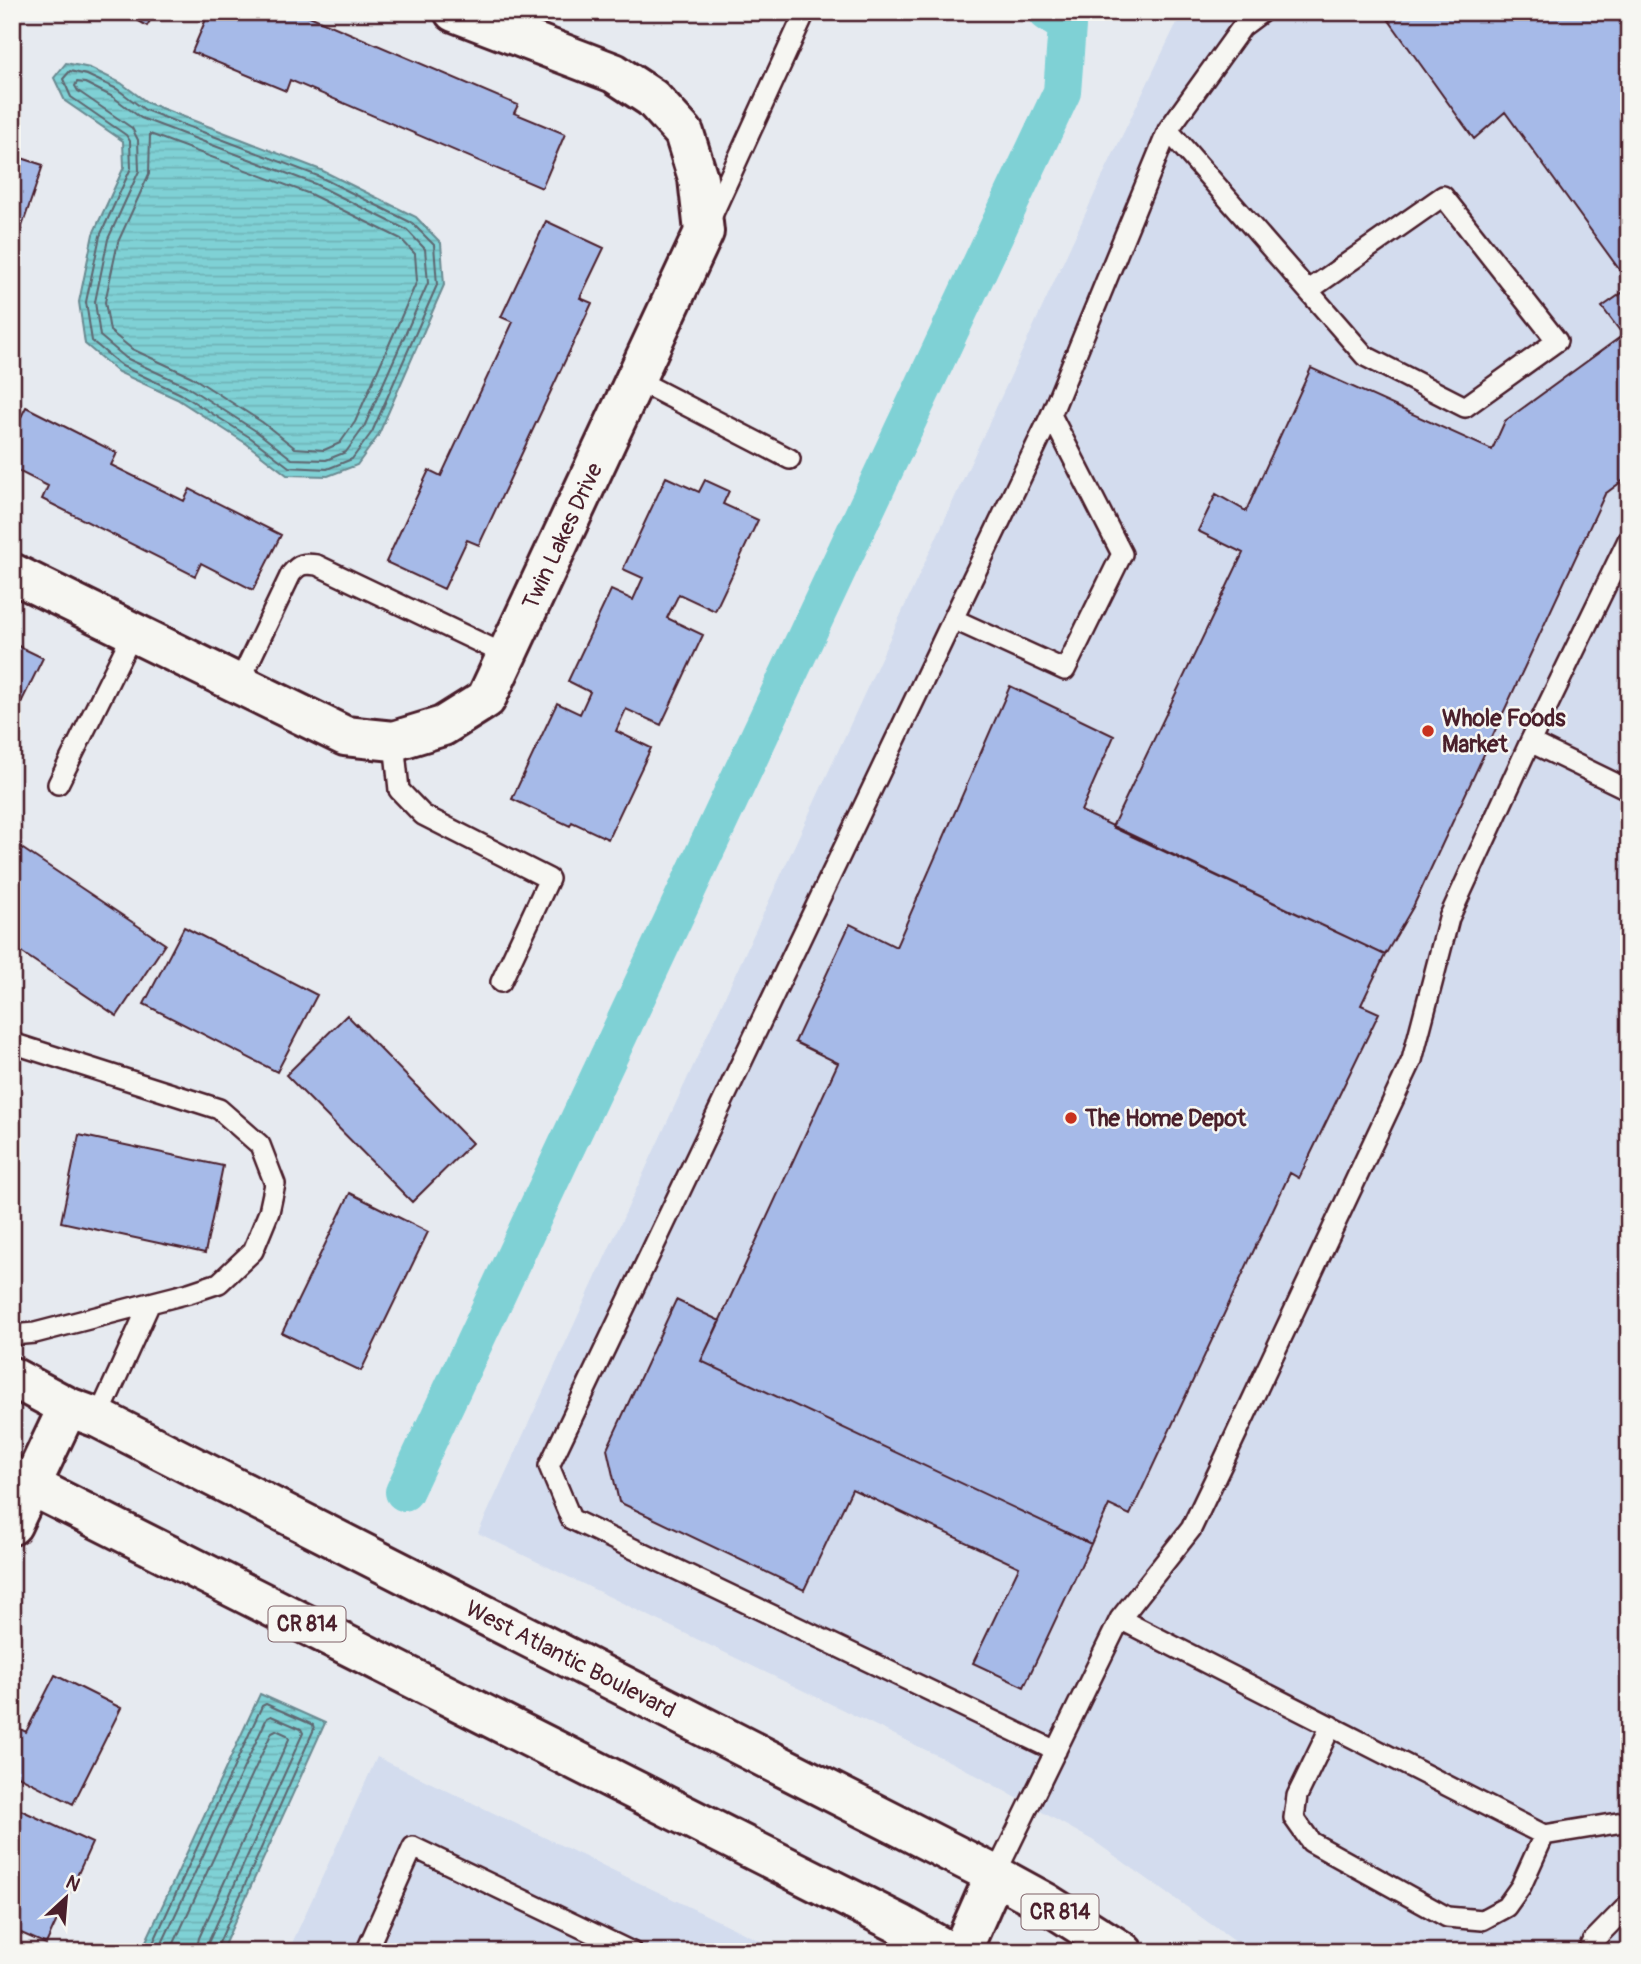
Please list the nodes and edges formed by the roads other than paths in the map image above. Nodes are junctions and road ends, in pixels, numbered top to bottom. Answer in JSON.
{"nodes":[{"id":1,"x":454,"y":12,"type":"edge"},
{"id":2,"x":805,"y":12,"type":"edge"},
{"id":3,"x":1262,"y":12,"type":"edge"},
{"id":4,"x":1168,"y":130,"type":"junction"},
{"id":5,"x":704,"y":232,"type":"junction"},
{"id":6,"x":1309,"y":290,"type":"junction"},
{"id":7,"x":635,"y":379,"type":"junction"},
{"id":8,"x":1051,"y":415,"type":"junction"},
{"id":9,"x":790,"y":459,"type":"dead end"},
{"id":10,"x":1629,"y":538,"type":"edge"},
{"id":11,"x":12,"y":573,"type":"edge"},
{"id":12,"x":953,"y":619,"type":"junction"},
{"id":13,"x":133,"y":633,"type":"junction"},
{"id":14,"x":506,"y":655,"type":"junction"},
{"id":15,"x":239,"y":685,"type":"junction"},
{"id":16,"x":394,"y":741,"type":"junction"},
{"id":17,"x":1530,"y":742,"type":"junction"},
{"id":18,"x":58,"y":784,"type":"dead end"},
{"id":19,"x":1629,"y":790,"type":"edge"},
{"id":20,"x":501,"y":982,"type":"dead end"},
{"id":21,"x":12,"y":1043,"type":"edge"},
{"id":22,"x":150,"y":1303,"type":"junction"},
{"id":23,"x":12,"y":1335,"type":"edge"},
{"id":24,"x":12,"y":1377,"type":"edge"},
{"id":25,"x":83,"y":1412,"type":"junction"},
{"id":26,"x":22,"y":1481,"type":"edge"},
{"id":27,"x":12,"y":1525,"type":"edge"},
{"id":28,"x":1120,"y":1619,"type":"junction"},
{"id":29,"x":1331,"y":1726,"type":"junction"},
{"id":30,"x":1056,"y":1751,"type":"junction"},
{"id":31,"x":1629,"y":1821,"type":"edge"},
{"id":32,"x":1544,"y":1835,"type":"junction"},
{"id":33,"x":995,"y":1875,"type":"junction"},
{"id":34,"x":1629,"y":1903,"type":"edge"},
{"id":35,"x":366,"y":1952,"type":"edge"},
{"id":36,"x":632,"y":1952,"type":"edge"},
{"id":37,"x":950,"y":1952,"type":"edge"},
{"id":38,"x":961,"y":1952,"type":"edge"},
{"id":39,"x":1123,"y":1952,"type":"edge"},
{"id":40,"x":1587,"y":1952,"type":"edge"}],
"edges":[{"from":1,"to":5,"type":"main road"},
{"from":2,"to":5,"type":"lane"},
{"from":3,"to":4,"type":"lane"},
{"from":4,"to":6,"type":"lane"},
{"from":4,"to":8,"type":"lane"},
{"from":5,"to":7,"type":"main road","name":"Twin Lakes Drive"},
{"from":6,"to":6,"type":"lane"},
{"from":7,"to":9,"type":"lane"},
{"from":7,"to":14,"type":"main road","name":"Twin Lakes Drive"},
{"from":8,"to":12,"type":"lane"},
{"from":8,"to":12,"type":"lane"},
{"from":10,"to":17,"type":"lane"},
{"from":11,"to":13,"type":"main road","name":"Twin Lakes Drive"},
{"from":12,"to":30,"type":"lane"},
{"from":13,"to":15,"type":"main road","name":"Twin Lakes Drive"},
{"from":13,"to":18,"type":"lane"},
{"from":14,"to":15,"type":"lane"},
{"from":14,"to":16,"type":"main road","name":"Twin Lakes Drive"},
{"from":15,"to":16,"type":"main road","name":"Twin Lakes Drive"},
{"from":16,"to":20,"type":"lane"},
{"from":17,"to":19,"type":"lane"},
{"from":17,"to":28,"type":"lane"},
{"from":21,"to":22,"type":"lane"},
{"from":22,"to":23,"type":"lane"},
{"from":22,"to":25,"type":"lane"},
{"from":24,"to":25,"type":"main road","name":"West Atlantic Boulevard","number":"CR 814"},
{"from":25,"to":26,"type":"main road"},
{"from":25,"to":33,"type":"main road","name":"West Atlantic Boulevard","number":"CR 814"},
{"from":26,"to":27,"type":"main road"},
{"from":26,"to":37,"type":"main road","number":"CR 814"},
{"from":28,"to":29,"type":"lane"},
{"from":28,"to":30,"type":"lane"},
{"from":29,"to":32,"type":"lane"},
{"from":29,"to":32,"type":"lane"},
{"from":30,"to":33,"type":"lane"},
{"from":31,"to":32,"type":"lane"},
{"from":33,"to":38,"type":"main road"},
{"from":33,"to":39,"type":"main road","name":"West Atlantic Boulevard","number":"CR 814"},
{"from":34,"to":40,"type":"lane"},
{"from":35,"to":36,"type":"lane"}]}
